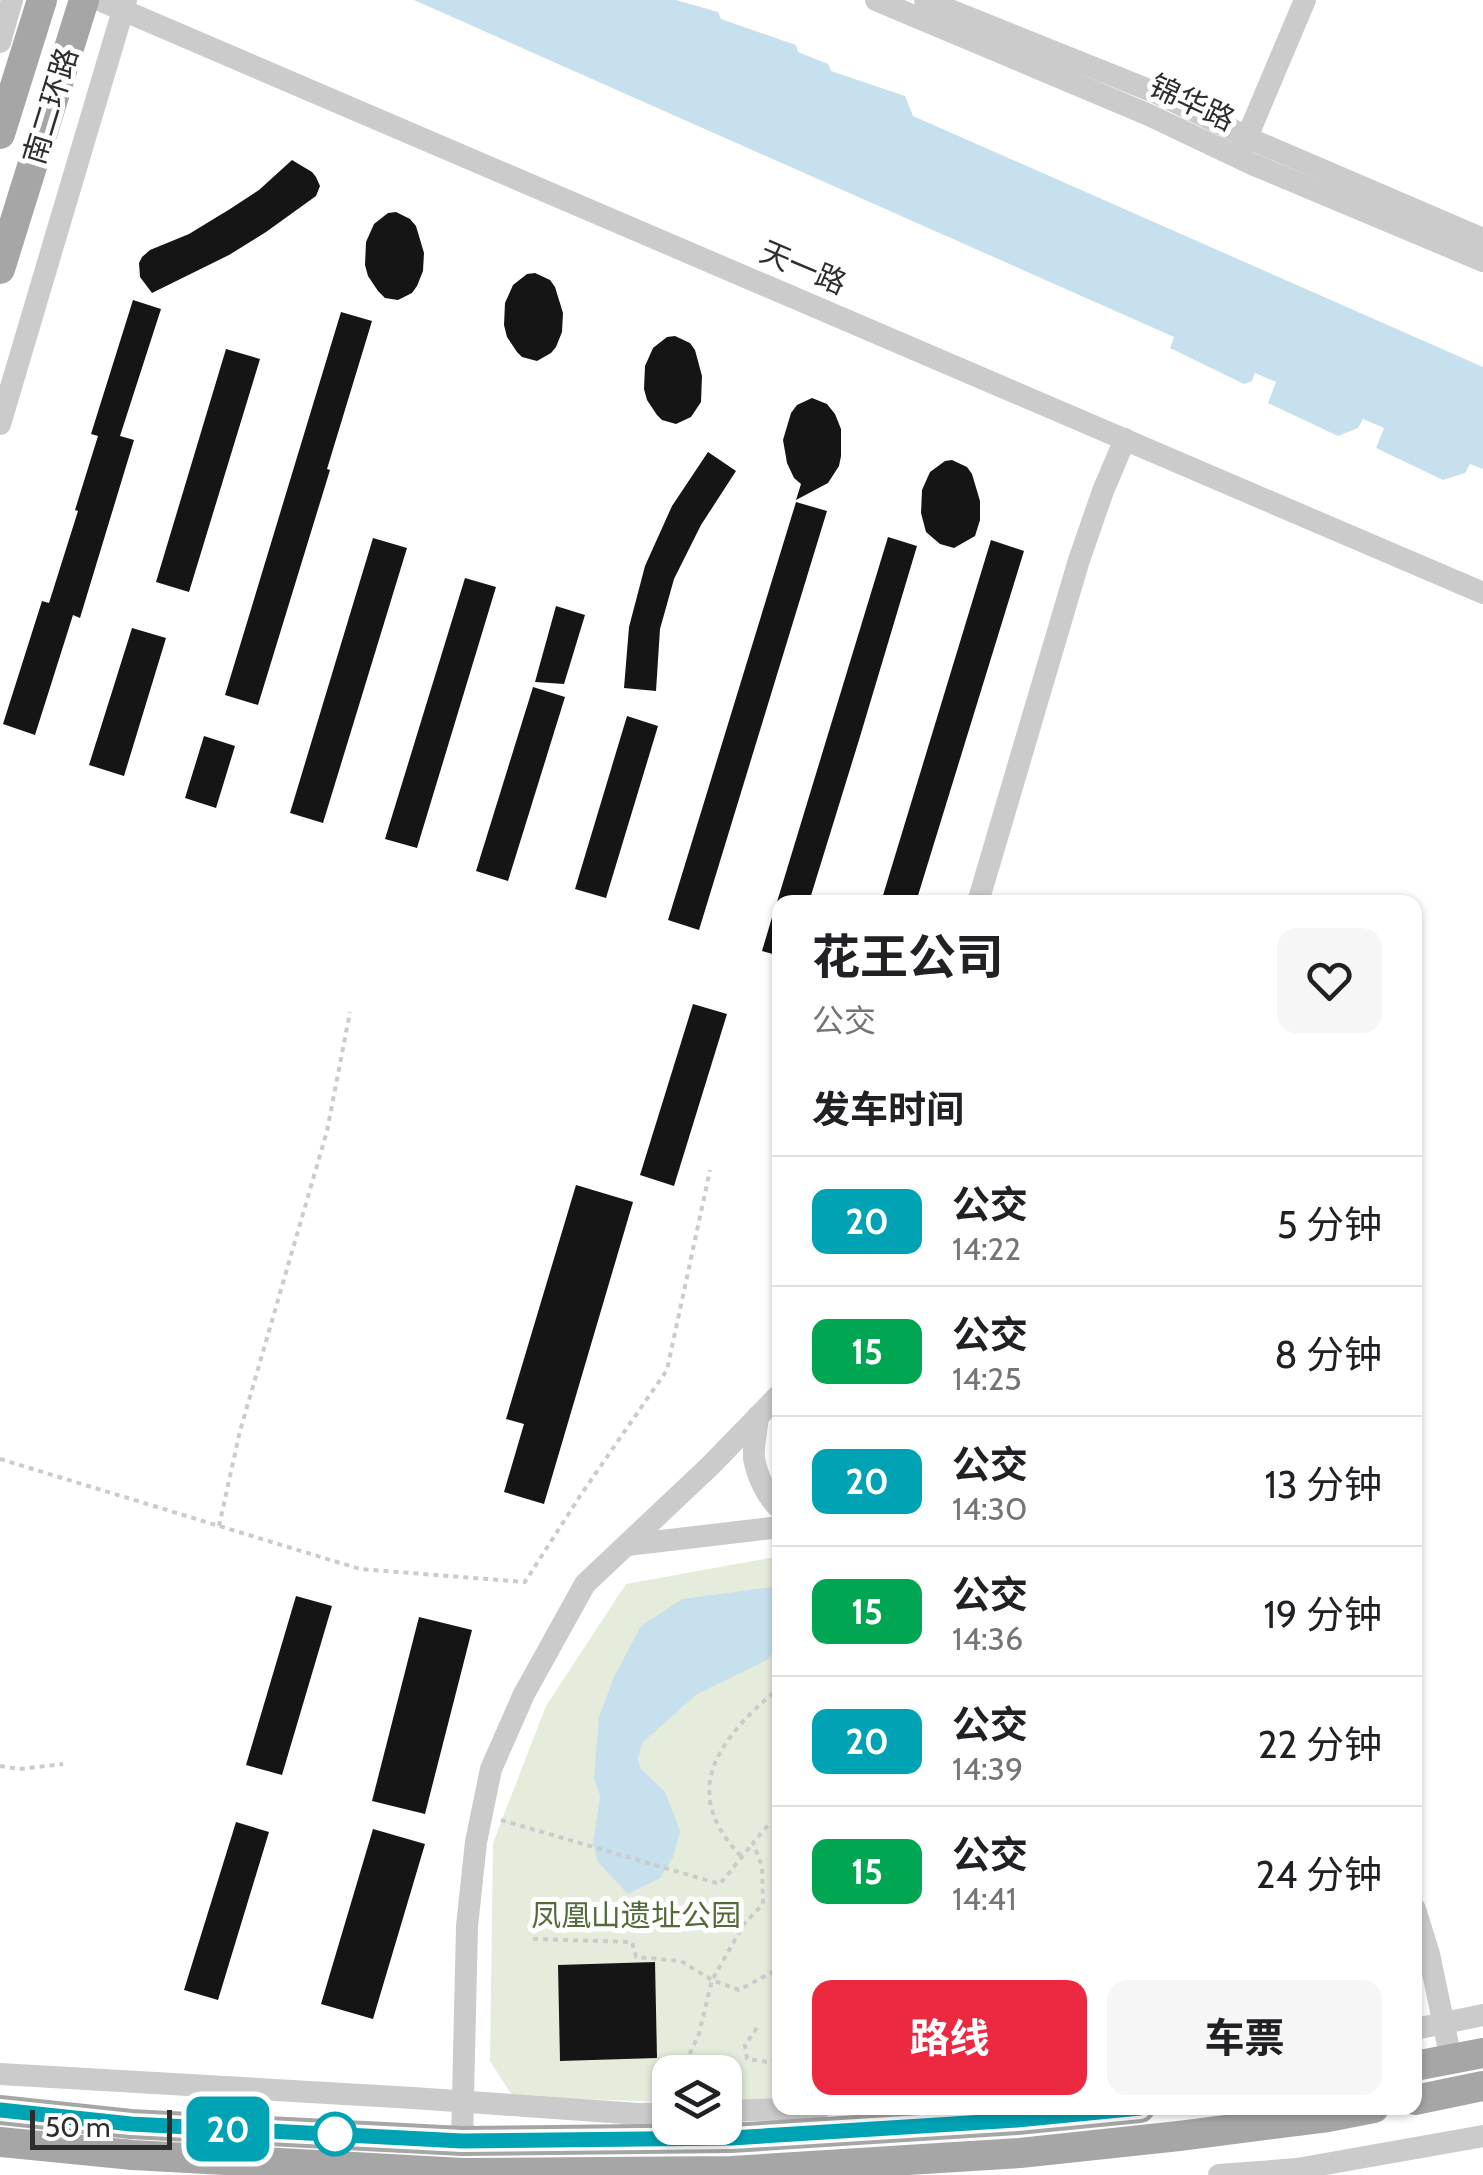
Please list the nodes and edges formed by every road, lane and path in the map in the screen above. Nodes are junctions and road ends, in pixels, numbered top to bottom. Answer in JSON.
{"nodes":[{"id":1,"x":12,"y":0,"type":"edge"},
{"id":2,"x":42,"y":0,"type":"edge"},
{"id":3,"x":84,"y":0,"type":"edge"},
{"id":4,"x":100,"y":0,"type":"edge"},
{"id":5,"x":876,"y":0,"type":"edge"},
{"id":6,"x":925,"y":0,"type":"edge"},
{"id":7,"x":1305,"y":0,"type":"edge"},
{"id":8,"x":124,"y":5,"type":"edge"},
{"id":9,"x":0,"y":42,"type":"edge"},
{"id":10,"x":0,"y":134,"type":"edge"},
{"id":11,"x":1243,"y":147,"type":"junction"},
{"id":12,"x":1483,"y":239,"type":"edge"},
{"id":13,"x":1483,"y":261,"type":"edge"},
{"id":14,"x":0,"y":269,"type":"edge"},
{"id":15,"x":0,"y":424,"type":"edge"},
{"id":16,"x":1125,"y":439,"type":"junction"},
{"id":17,"x":1483,"y":592,"type":"edge"},
{"id":18,"x":980,"y":895,"type":"edge"},
{"id":19,"x":350,"y":1012,"type":"dead end"},
{"id":20,"x":710,"y":1170,"type":"dead end"},
{"id":21,"x":772,"y":1402,"type":"edge"},
{"id":22,"x":758,"y":1416,"type":"junction"},
{"id":23,"x":0,"y":1459,"type":"edge"},
{"id":24,"x":772,"y":1500,"type":"edge"},
{"id":25,"x":219,"y":1526,"type":"junction"},
{"id":26,"x":772,"y":1528,"type":"edge"},
{"id":27,"x":627,"y":1545,"type":"junction"},
{"id":28,"x":772,"y":1695,"type":"edge"},
{"id":29,"x":63,"y":1764,"type":"dead end"},
{"id":30,"x":0,"y":1766,"type":"edge"},
{"id":31,"x":501,"y":1820,"type":"dead end"},
{"id":32,"x":770,"y":1823,"type":"dead end"},
{"id":33,"x":754,"y":1844,"type":"junction"},
{"id":34,"x":742,"y":1858,"type":"junction"},
{"id":35,"x":1422,"y":1931,"type":"edge"},
{"id":36,"x":533,"y":1939,"type":"dead end"},
{"id":37,"x":772,"y":1972,"type":"edge"},
{"id":38,"x":712,"y":1980,"type":"junction"},
{"id":39,"x":1483,"y":2015,"type":"edge"},
{"id":40,"x":1443,"y":2023,"type":"junction"},
{"id":41,"x":1422,"y":2027,"type":"edge"},
{"id":42,"x":757,"y":2028,"type":"dead end"},
{"id":43,"x":1483,"y":2053,"type":"edge"},
{"id":44,"x":688,"y":2055,"type":"edge"},
{"id":45,"x":1451,"y":2059,"type":"junction"},
{"id":46,"x":772,"y":2061,"type":"edge"},
{"id":47,"x":1422,"y":2065,"type":"edge"},
{"id":48,"x":0,"y":2074,"type":"edge"},
{"id":49,"x":1483,"y":2086,"type":"edge"},
{"id":50,"x":1422,"y":2099,"type":"edge"},
{"id":51,"x":463,"y":2101,"type":"junction"},
{"id":52,"x":0,"y":2110,"type":"edge"},
{"id":53,"x":742,"y":2110,"type":"edge"},
{"id":54,"x":772,"y":2110,"type":"edge"},
{"id":55,"x":652,"y":2114,"type":"edge"},
{"id":56,"x":1068,"y":2115,"type":"edge"},
{"id":57,"x":1334,"y":2115,"type":"edge"},
{"id":58,"x":1483,"y":2136,"type":"edge"},
{"id":59,"x":462,"y":2141,"type":"junction"},
{"id":60,"x":0,"y":2142,"type":"edge"},
{"id":61,"x":1219,"y":2175,"type":"edge"}],
"edges":[{"from":1,"to":9,"type":"street"},
{"from":2,"to":10,"type":"main road","name":"南二环路"},
{"from":3,"to":14,"type":"main road","name":"南二环路"},
{"from":4,"to":8,"type":"street","name":"天一路"},
{"from":5,"to":11,"type":"street","name":"锦华路"},
{"from":6,"to":11,"type":"street","name":"锦华路"},
{"from":7,"to":11,"type":"street"},
{"from":8,"to":15,"type":"street"},
{"from":8,"to":16,"type":"street","name":"天一路"},
{"from":11,"to":12,"type":"street","name":"锦华路"},
{"from":11,"to":13,"type":"street","name":"锦华路"},
{"from":16,"to":17,"type":"street","name":"天一路"},
{"from":16,"to":18,"type":"street"},
{"from":19,"to":25,"type":"path"},
{"from":20,"to":25,"type":"path"},
{"from":21,"to":22,"type":"street"},
{"from":22,"to":24,"type":"street"},
{"from":22,"to":27,"type":"street"},
{"from":23,"to":25,"type":"path"},
{"from":26,"to":27,"type":"street"},
{"from":27,"to":51,"type":"street"},
{"from":28,"to":34,"type":"path"},
{"from":29,"to":30,"type":"path"},
{"from":31,"to":34,"type":"path"},
{"from":32,"to":33,"type":"path"},
{"from":33,"to":34,"type":"path"},
{"from":33,"to":38,"type":"path"},
{"from":35,"to":40,"type":"street"},
{"from":36,"to":38,"type":"path"},
{"from":37,"to":38,"type":"path"},
{"from":38,"to":44,"type":"path"},
{"from":39,"to":40,"type":"street"},
{"from":40,"to":41,"type":"street"},
{"from":40,"to":45,"type":"street"},
{"from":42,"to":46,"type":"path"},
{"from":43,"to":45,"type":"main road"},
{"from":45,"to":47,"type":"main road"},
{"from":48,"to":51,"type":"street"},
{"from":49,"to":50,"type":"main road"},
{"from":51,"to":55,"type":"street"},
{"from":51,"to":59,"type":"street"},
{"from":52,"to":59,"type":"main road"},
{"from":53,"to":54,"type":"street"},
{"from":56,"to":59,"type":"main road"},
{"from":57,"to":60,"type":"main road"},
{"from":58,"to":61,"type":"street"}]}
